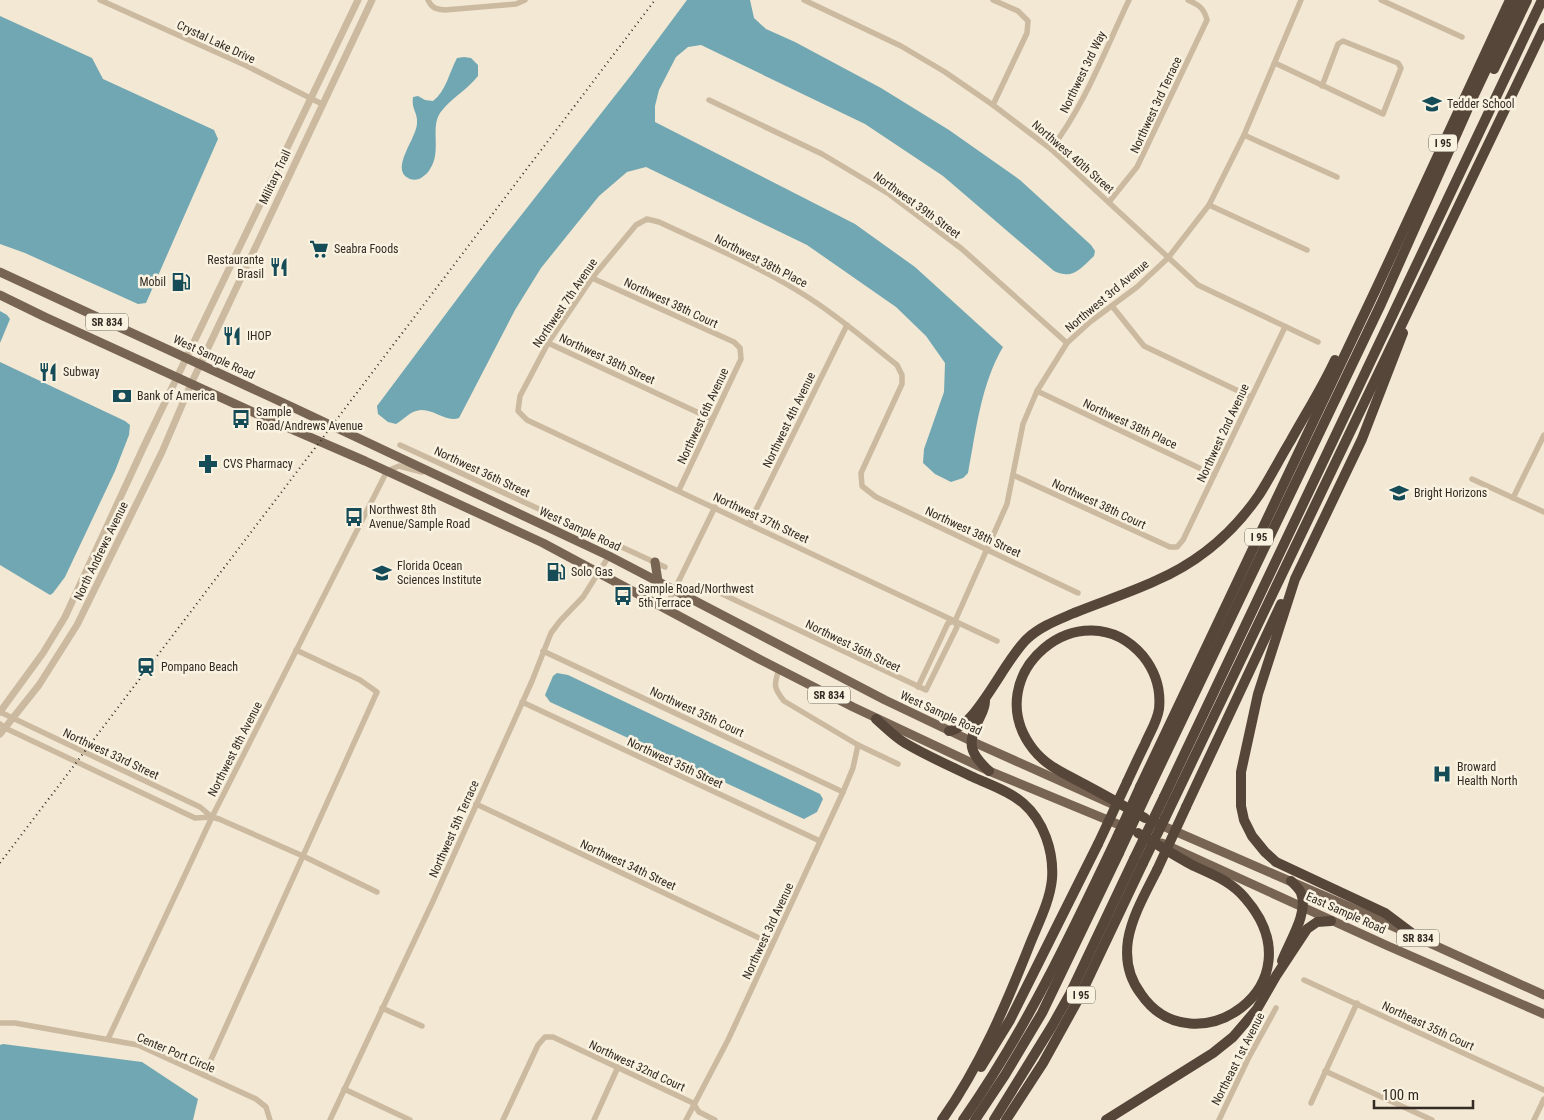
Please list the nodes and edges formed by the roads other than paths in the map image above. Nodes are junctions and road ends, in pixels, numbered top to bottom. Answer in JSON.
{"nodes":[{"id":1,"x":100,"y":0,"type":"edge"},
{"id":2,"x":358,"y":0,"type":"edge"},
{"id":3,"x":372,"y":0,"type":"edge"},
{"id":4,"x":428,"y":0,"type":"edge"},
{"id":5,"x":525,"y":0,"type":"edge"},
{"id":6,"x":804,"y":0,"type":"edge"},
{"id":7,"x":993,"y":0,"type":"edge"},
{"id":8,"x":1129,"y":0,"type":"edge"},
{"id":9,"x":1188,"y":0,"type":"edge"},
{"id":10,"x":1301,"y":0,"type":"edge"},
{"id":11,"x":1381,"y":0,"type":"edge"},
{"id":12,"x":1510,"y":0,"type":"edge"},
{"id":13,"x":1519,"y":0,"type":"edge"},
{"id":14,"x":1527,"y":0,"type":"edge"},
{"id":15,"x":1542,"y":0,"type":"edge"},
{"id":16,"x":1544,"y":28,"type":"edge"},
{"id":17,"x":1462,"y":37,"type":"dead end"},
{"id":18,"x":1275,"y":63,"type":"junction"},
{"id":19,"x":1322,"y":86,"type":"junction"},
{"id":20,"x":311,"y":98,"type":"junction"},
{"id":21,"x":709,"y":100,"type":"dead end"},
{"id":22,"x":322,"y":104,"type":"junction"},
{"id":23,"x":993,"y":105,"type":"junction"},
{"id":24,"x":1244,"y":135,"type":"junction"},
{"id":25,"x":1051,"y":149,"type":"junction"},
{"id":26,"x":1336,"y":177,"type":"dead end"},
{"id":27,"x":1109,"y":202,"type":"junction"},
{"id":28,"x":1210,"y":205,"type":"junction"},
{"id":29,"x":647,"y":219,"type":"joint"},
{"id":30,"x":1307,"y":250,"type":"dead end"},
{"id":31,"x":1168,"y":258,"type":"junction"},
{"id":32,"x":0,"y":272,"type":"edge"},
{"id":33,"x":592,"y":278,"type":"junction"},
{"id":34,"x":1423,"y":279,"type":"junction"},
{"id":35,"x":1377,"y":287,"type":"junction"},
{"id":36,"x":0,"y":295,"type":"edge"},
{"id":37,"x":1380,"y":304,"type":"junction"},
{"id":38,"x":1112,"y":306,"type":"junction"},
{"id":39,"x":847,"y":325,"type":"junction"},
{"id":40,"x":1284,"y":327,"type":"junction"},
{"id":41,"x":1318,"y":342,"type":"dead end"},
{"id":42,"x":548,"y":343,"type":"junction"},
{"id":43,"x":1067,"y":343,"type":"junction"},
{"id":44,"x":740,"y":348,"type":"joint"},
{"id":45,"x":186,"y":358,"type":"junction"},
{"id":46,"x":200,"y":365,"type":"junction"},
{"id":47,"x":177,"y":377,"type":"junction"},
{"id":48,"x":191,"y":384,"type":"junction"},
{"id":49,"x":1037,"y":391,"type":"junction"},
{"id":50,"x":1251,"y":397,"type":"junction"},
{"id":51,"x":518,"y":411,"type":"joint"},
{"id":52,"x":712,"y":419,"type":"junction"},
{"id":53,"x":1544,"y":435,"type":"edge"},
{"id":54,"x":400,"y":445,"type":"dead end"},
{"id":55,"x":442,"y":464,"type":"junction"},
{"id":56,"x":387,"y":471,"type":"junction"},
{"id":57,"x":435,"y":475,"type":"junction"},
{"id":58,"x":1214,"y":475,"type":"junction"},
{"id":59,"x":1013,"y":476,"type":"junction"},
{"id":60,"x":1472,"y":479,"type":"dead end"},
{"id":61,"x":862,"y":486,"type":"joint"},
{"id":62,"x":679,"y":490,"type":"junction"},
{"id":63,"x":1513,"y":498,"type":"junction"},
{"id":64,"x":714,"y":507,"type":"junction"},
{"id":65,"x":1544,"y":512,"type":"edge"},
{"id":66,"x":749,"y":524,"type":"junction"},
{"id":67,"x":1177,"y":547,"type":"joint"},
{"id":68,"x":987,"y":550,"type":"junction"},
{"id":69,"x":609,"y":556,"type":"junction"},
{"id":70,"x":655,"y":562,"type":"junction"},
{"id":71,"x":665,"y":567,"type":"dead end"},
{"id":72,"x":599,"y":573,"type":"junction"},
{"id":73,"x":1295,"y":579,"type":"junction"},
{"id":74,"x":658,"y":581,"type":"junction"},
{"id":75,"x":675,"y":589,"type":"junction"},
{"id":76,"x":718,"y":592,"type":"dead end"},
{"id":77,"x":1078,"y":593,"type":"dead end"},
{"id":78,"x":666,"y":609,"type":"junction"},
{"id":79,"x":954,"y":621,"type":"junction"},
{"id":80,"x":997,"y":641,"type":"dead end"},
{"id":81,"x":296,"y":650,"type":"junction"},
{"id":82,"x":543,"y":650,"type":"junction"},
{"id":83,"x":779,"y":670,"type":"junction"},
{"id":84,"x":918,"y":687,"type":"junction"},
{"id":85,"x":926,"y":690,"type":"joint"},
{"id":86,"x":985,"y":700,"type":"junction"},
{"id":87,"x":522,"y":702,"type":"junction"},
{"id":88,"x":0,"y":712,"type":"edge"},
{"id":89,"x":12,"y":719,"type":"junction"},
{"id":90,"x":876,"y":719,"type":"junction"},
{"id":91,"x":2,"y":729,"type":"edge"},
{"id":92,"x":949,"y":731,"type":"junction"},
{"id":93,"x":971,"y":741,"type":"junction"},
{"id":94,"x":858,"y":746,"type":"junction"},
{"id":95,"x":898,"y":764,"type":"dead end"},
{"id":96,"x":989,"y":771,"type":"junction"},
{"id":97,"x":1144,"y":789,"type":"junction"},
{"id":98,"x":843,"y":792,"type":"junction"},
{"id":99,"x":1168,"y":799,"type":"junction"},
{"id":100,"x":476,"y":804,"type":"junction"},
{"id":101,"x":212,"y":817,"type":"junction"},
{"id":102,"x":1145,"y":818,"type":"junction"},
{"id":103,"x":1138,"y":833,"type":"junction"},
{"id":104,"x":820,"y":841,"type":"junction"},
{"id":105,"x":1115,"y":852,"type":"junction"},
{"id":106,"x":303,"y":856,"type":"junction"},
{"id":107,"x":1139,"y":861,"type":"junction"},
{"id":108,"x":1291,"y":881,"type":"junction"},
{"id":109,"x":377,"y":892,"type":"dead end"},
{"id":110,"x":1303,"y":908,"type":"junction"},
{"id":111,"x":1331,"y":921,"type":"junction"},
{"id":112,"x":1417,"y":937,"type":"junction"},
{"id":113,"x":772,"y":944,"type":"junction"},
{"id":114,"x":1276,"y":976,"type":"junction"},
{"id":115,"x":1304,"y":980,"type":"dead end"},
{"id":116,"x":1544,"y":995,"type":"edge"},
{"id":117,"x":1357,"y":1003,"type":"junction"},
{"id":118,"x":382,"y":1008,"type":"junction"},
{"id":119,"x":1276,"y":1008,"type":"dead end"},
{"id":120,"x":1544,"y":1014,"type":"edge"},
{"id":121,"x":0,"y":1023,"type":"edge"},
{"id":122,"x":422,"y":1026,"type":"dead end"},
{"id":123,"x":108,"y":1039,"type":"junction"},
{"id":124,"x":618,"y":1067,"type":"junction"},
{"id":125,"x":1325,"y":1071,"type":"junction"},
{"id":126,"x":204,"y":1075,"type":"junction"},
{"id":127,"x":344,"y":1089,"type":"junction"},
{"id":128,"x":1544,"y":1090,"type":"edge"},
{"id":129,"x":1544,"y":1099,"type":"edge"},
{"id":130,"x":956,"y":1100,"type":"junction"},
{"id":131,"x":693,"y":1103,"type":"junction"},
{"id":132,"x":1311,"y":1103,"type":"dead end"},
{"id":133,"x":270,"y":1120,"type":"edge"},
{"id":134,"x":330,"y":1120,"type":"edge"},
{"id":135,"x":410,"y":1120,"type":"edge"},
{"id":136,"x":503,"y":1120,"type":"edge"},
{"id":137,"x":594,"y":1120,"type":"edge"},
{"id":138,"x":686,"y":1120,"type":"edge"},
{"id":139,"x":715,"y":1120,"type":"edge"},
{"id":140,"x":942,"y":1120,"type":"edge"},
{"id":141,"x":963,"y":1120,"type":"edge"},
{"id":142,"x":975,"y":1120,"type":"edge"},
{"id":143,"x":994,"y":1120,"type":"edge"},
{"id":144,"x":1006,"y":1120,"type":"edge"},
{"id":145,"x":1106,"y":1120,"type":"edge"},
{"id":146,"x":1220,"y":1120,"type":"edge"},
{"id":147,"x":1432,"y":1120,"type":"edge"},
{"id":148,"x":1534,"y":1120,"type":"edge"}],
"edges":[{"from":1,"to":20,"type":"street","name":"Crystal Lake Drive"},
{"from":2,"to":20,"type":"street","name":"Military Trail"},
{"from":3,"to":22,"type":"street","name":"Military Trail"},
{"from":4,"to":5,"type":"street"},
{"from":6,"to":23,"type":"street","name":"Northwest 40th Street"},
{"from":7,"to":23,"type":"street"},
{"from":8,"to":25,"type":"street","name":"Northwest 3rd Way"},
{"from":9,"to":27,"type":"street","name":"Northwest 3rd Terrace"},
{"from":10,"to":18,"type":"street","name":"Northwest 3rd Avenue"},
{"from":11,"to":17,"type":"street"},
{"from":12,"to":35,"type":"highway","number":"I 95"},
{"from":13,"to":37,"type":"highway"},
{"from":14,"to":37,"type":"highway"},
{"from":15,"to":99,"type":"highway"},
{"from":16,"to":34,"type":"highway"},
{"from":18,"to":19,"type":"street"},
{"from":18,"to":24,"type":"street","name":"Northwest 3rd Avenue"},
{"from":19,"to":19,"type":"street"},
{"from":20,"to":22,"type":"street","name":"Crystal Lake Drive"},
{"from":20,"to":45,"type":"street","name":"Military Trail"},
{"from":21,"to":43,"type":"street","name":"Northwest 39th Street"},
{"from":22,"to":46,"type":"street","name":"Military Trail"},
{"from":23,"to":25,"type":"street","name":"Northwest 40th Street"},
{"from":24,"to":26,"type":"street"},
{"from":24,"to":28,"type":"street","name":"Northwest 3rd Avenue"},
{"from":25,"to":27,"type":"street","name":"Northwest 40th Street"},
{"from":27,"to":31,"type":"street","name":"Northwest 40th Street"},
{"from":28,"to":30,"type":"street"},
{"from":28,"to":31,"type":"street","name":"Northwest 3rd Avenue"},
{"from":29,"to":33,"type":"street","name":"Northwest 7th Avenue"},
{"from":29,"to":39,"type":"street","name":"Northwest 38th Place"},
{"from":31,"to":38,"type":"street","name":"Northwest 3rd Avenue"},
{"from":31,"to":40,"type":"street","name":"Northwest 40th Street"},
{"from":32,"to":45,"type":"main road","name":"West Sample Road","number":"SR 834"},
{"from":33,"to":42,"type":"street","name":"Northwest 7th Avenue"},
{"from":33,"to":44,"type":"street","name":"Northwest 38th Court"},
{"from":34,"to":73,"type":"highway"},
{"from":34,"to":99,"type":"highway"},
{"from":35,"to":86,"type":"highway"},
{"from":35,"to":97,"type":"highway","number":"I 95"},
{"from":36,"to":47,"type":"main road","number":"SR 834"},
{"from":37,"to":97,"type":"highway"},
{"from":38,"to":43,"type":"street","name":"Northwest 3rd Avenue"},
{"from":38,"to":50,"type":"street"},
{"from":39,"to":61,"type":"street","name":"Northwest 38th Place"},
{"from":39,"to":66,"type":"street","name":"Northwest 4th Avenue"},
{"from":40,"to":41,"type":"street","name":"Northwest 40th Street"},
{"from":40,"to":50,"type":"street","name":"Northwest 2nd Avenue"},
{"from":42,"to":51,"type":"street","name":"Northwest 7th Avenue"},
{"from":42,"to":52,"type":"street","name":"Northwest 38th Street"},
{"from":43,"to":49,"type":"street","name":"Northwest 3rd Avenue"},
{"from":44,"to":52,"type":"street","name":"Northwest 6th Avenue"},
{"from":45,"to":46,"type":"main road","name":"West Sample Road","number":"SR 834"},
{"from":45,"to":47,"type":"street","name":"North Andrews Avenue"},
{"from":46,"to":48,"type":"street","name":"North Andrews Avenue"},
{"from":46,"to":57,"type":"main road","name":"West Sample Road","number":"SR 834"},
{"from":47,"to":48,"type":"main road","number":"SR 834"},
{"from":47,"to":88,"type":"street","name":"North Andrews Avenue"},
{"from":48,"to":56,"type":"main road","number":"SR 834"},
{"from":48,"to":89,"type":"street","name":"North Andrews Avenue"},
{"from":49,"to":58,"type":"street","name":"Northwest 38th Place"},
{"from":49,"to":59,"type":"street","name":"Northwest 3rd Avenue"},
{"from":50,"to":58,"type":"street","name":"Northwest 2nd Avenue"},
{"from":51,"to":62,"type":"street","name":"Northwest 37th Street"},
{"from":52,"to":62,"type":"street","name":"Northwest 6th Avenue"},
{"from":53,"to":63,"type":"street"},
{"from":54,"to":55,"type":"street","name":"Northwest 36th Street"},
{"from":55,"to":57,"type":"street"},
{"from":55,"to":70,"type":"street","name":"Northwest 36th Street"},
{"from":56,"to":57,"type":"street"},
{"from":56,"to":72,"type":"main road","number":"SR 834"},
{"from":56,"to":81,"type":"street","name":"Northwest 8th Avenue"},
{"from":57,"to":69,"type":"main road","name":"West Sample Road","number":"SR 834"},
{"from":58,"to":67,"type":"street","name":"Northwest 2nd Avenue"},
{"from":59,"to":67,"type":"street","name":"Northwest 38th Court"},
{"from":59,"to":68,"type":"street","name":"Northwest 3rd Avenue"},
{"from":60,"to":63,"type":"street"},
{"from":61,"to":68,"type":"street","name":"Northwest 38th Street"},
{"from":62,"to":64,"type":"street","name":"Northwest 37th Street"},
{"from":63,"to":65,"type":"street"},
{"from":64,"to":66,"type":"street","name":"Northwest 37th Street"},
{"from":64,"to":75,"type":"street"},
{"from":66,"to":79,"type":"street","name":"Northwest 37th Street"},
{"from":68,"to":77,"type":"street","name":"Northwest 38th Street"},
{"from":68,"to":79,"type":"street","name":"Northwest 3rd Avenue"},
{"from":69,"to":72,"type":"street","name":"Northwest 5th Terrace"},
{"from":69,"to":74,"type":"main road","name":"West Sample Road","number":"SR 834"},
{"from":70,"to":71,"type":"street","name":"Northwest 36th Street"},
{"from":70,"to":74,"type":"main road"},
{"from":72,"to":78,"type":"main road","number":"SR 834"},
{"from":72,"to":82,"type":"street","name":"Northwest 5th Terrace"},
{"from":73,"to":103,"type":"highway","bridge":true},
{"from":73,"to":112,"type":"highway"},
{"from":74,"to":75,"type":"main road","name":"West Sample Road","number":"SR 834"},
{"from":75,"to":78,"type":"street"},
{"from":75,"to":92,"type":"main road","name":"West Sample Road","number":"SR 834"},
{"from":76,"to":84,"type":"street","name":"Northwest 36th Street"},
{"from":78,"to":83,"type":"main road","number":"SR 834"},
{"from":79,"to":80,"type":"street","name":"Northwest 37th Street"},
{"from":79,"to":84,"type":"street","name":"Northwest 3rd Avenue"},
{"from":79,"to":85,"type":"street","name":"Northwest 3rd Avenue"},
{"from":81,"to":101,"type":"street","name":"Northwest 8th Avenue"},
{"from":81,"to":106,"type":"street"},
{"from":82,"to":87,"type":"street","name":"Northwest 5th Terrace"},
{"from":82,"to":98,"type":"street","name":"Northwest 35th Court"},
{"from":83,"to":90,"type":"main road","number":"SR 834"},
{"from":83,"to":94,"type":"street"},
{"from":84,"to":85,"type":"street","name":"Northwest 36th Street"},
{"from":86,"to":92,"type":"highway"},
{"from":86,"to":93,"type":"highway"},
{"from":87,"to":100,"type":"street","name":"Northwest 5th Terrace"},
{"from":87,"to":104,"type":"street","name":"Northwest 35th Street"},
{"from":88,"to":89,"type":"street","name":"Northwest 33rd Street"},
{"from":89,"to":91,"type":"street","name":"North Andrews Avenue"},
{"from":89,"to":101,"type":"street","name":"Northwest 33rd Street"},
{"from":90,"to":96,"type":"main road","number":"SR 834"},
{"from":90,"to":130,"type":"highway"},
{"from":91,"to":101,"type":"street","name":"Northwest 33rd Street"},
{"from":92,"to":93,"type":"main road","name":"West Sample Road","number":"SR 834"},
{"from":93,"to":96,"type":"highway"},
{"from":93,"to":102,"type":"main road","name":"West Sample Road","number":"SR 834"},
{"from":94,"to":95,"type":"street"},
{"from":94,"to":98,"type":"street","name":"Northwest 3rd Avenue"},
{"from":96,"to":103,"type":"main road","number":"SR 834"},
{"from":97,"to":105,"type":"highway","number":"I 95","bridge":true},
{"from":98,"to":104,"type":"street","name":"Northwest 3rd Avenue"},
{"from":99,"to":107,"type":"highway","bridge":true},
{"from":100,"to":113,"type":"street","name":"Northwest 34th Street"},
{"from":100,"to":118,"type":"street","name":"Northwest 5th Terrace"},
{"from":101,"to":106,"type":"street","name":"Northwest 33rd Street"},
{"from":101,"to":123,"type":"street","name":"Northwest 8th Avenue"},
{"from":102,"to":108,"type":"main road","name":"East Sample Road","number":"SR 834"},
{"from":102,"to":130,"type":"highway","bridge":true},
{"from":103,"to":110,"type":"main road","name":"East Sample Road","number":"SR 834"},
{"from":104,"to":113,"type":"street","name":"Northwest 3rd Avenue"},
{"from":105,"to":141,"type":"highway","number":"I 95"},
{"from":105,"to":142,"type":"highway"},
{"from":106,"to":109,"type":"street","name":"Northwest 33rd Street"},
{"from":106,"to":126,"type":"street"},
{"from":107,"to":143,"type":"highway"},
{"from":107,"to":144,"type":"highway","number":"I 95"},
{"from":108,"to":110,"type":"highway"},
{"from":108,"to":112,"type":"main road","name":"East Sample Road","number":"SR 834"},
{"from":110,"to":111,"type":"main road","name":"East Sample Road","number":"SR 834"},
{"from":110,"to":114,"type":"highway"},
{"from":111,"to":114,"type":"highway"},
{"from":111,"to":120,"type":"main road","name":"East Sample Road","number":"SR 834"},
{"from":112,"to":116,"type":"main road","name":"East Sample Road","number":"SR 834"},
{"from":113,"to":131,"type":"street","name":"Northwest 3rd Avenue"},
{"from":114,"to":145,"type":"highway"},
{"from":115,"to":117,"type":"street","name":"Northeast 35th Court"},
{"from":117,"to":125,"type":"street"},
{"from":117,"to":128,"type":"street","name":"Northeast 35th Court"},
{"from":118,"to":122,"type":"street"},
{"from":118,"to":127,"type":"street","name":"Northwest 5th Terrace"},
{"from":119,"to":146,"type":"street","name":"Northeast 1st Avenue"},
{"from":121,"to":123,"type":"street","name":"Center Port Circle"},
{"from":123,"to":126,"type":"street","name":"Center Port Circle"},
{"from":124,"to":131,"type":"street","name":"Northwest 32nd Court"},
{"from":124,"to":136,"type":"street","name":"Northwest 32nd Court"},
{"from":124,"to":137,"type":"street"},
{"from":125,"to":132,"type":"street"},
{"from":125,"to":147,"type":"street"},
{"from":126,"to":133,"type":"street","name":"Center Port Circle"},
{"from":127,"to":134,"type":"street","name":"Northwest 5th Terrace"},
{"from":127,"to":135,"type":"street"},
{"from":129,"to":148,"type":"street"},
{"from":130,"to":140,"type":"highway"},
{"from":131,"to":138,"type":"street","name":"Northwest 3rd Avenue"},
{"from":131,"to":139,"type":"street","name":"Northwest 32nd Court"}]}
